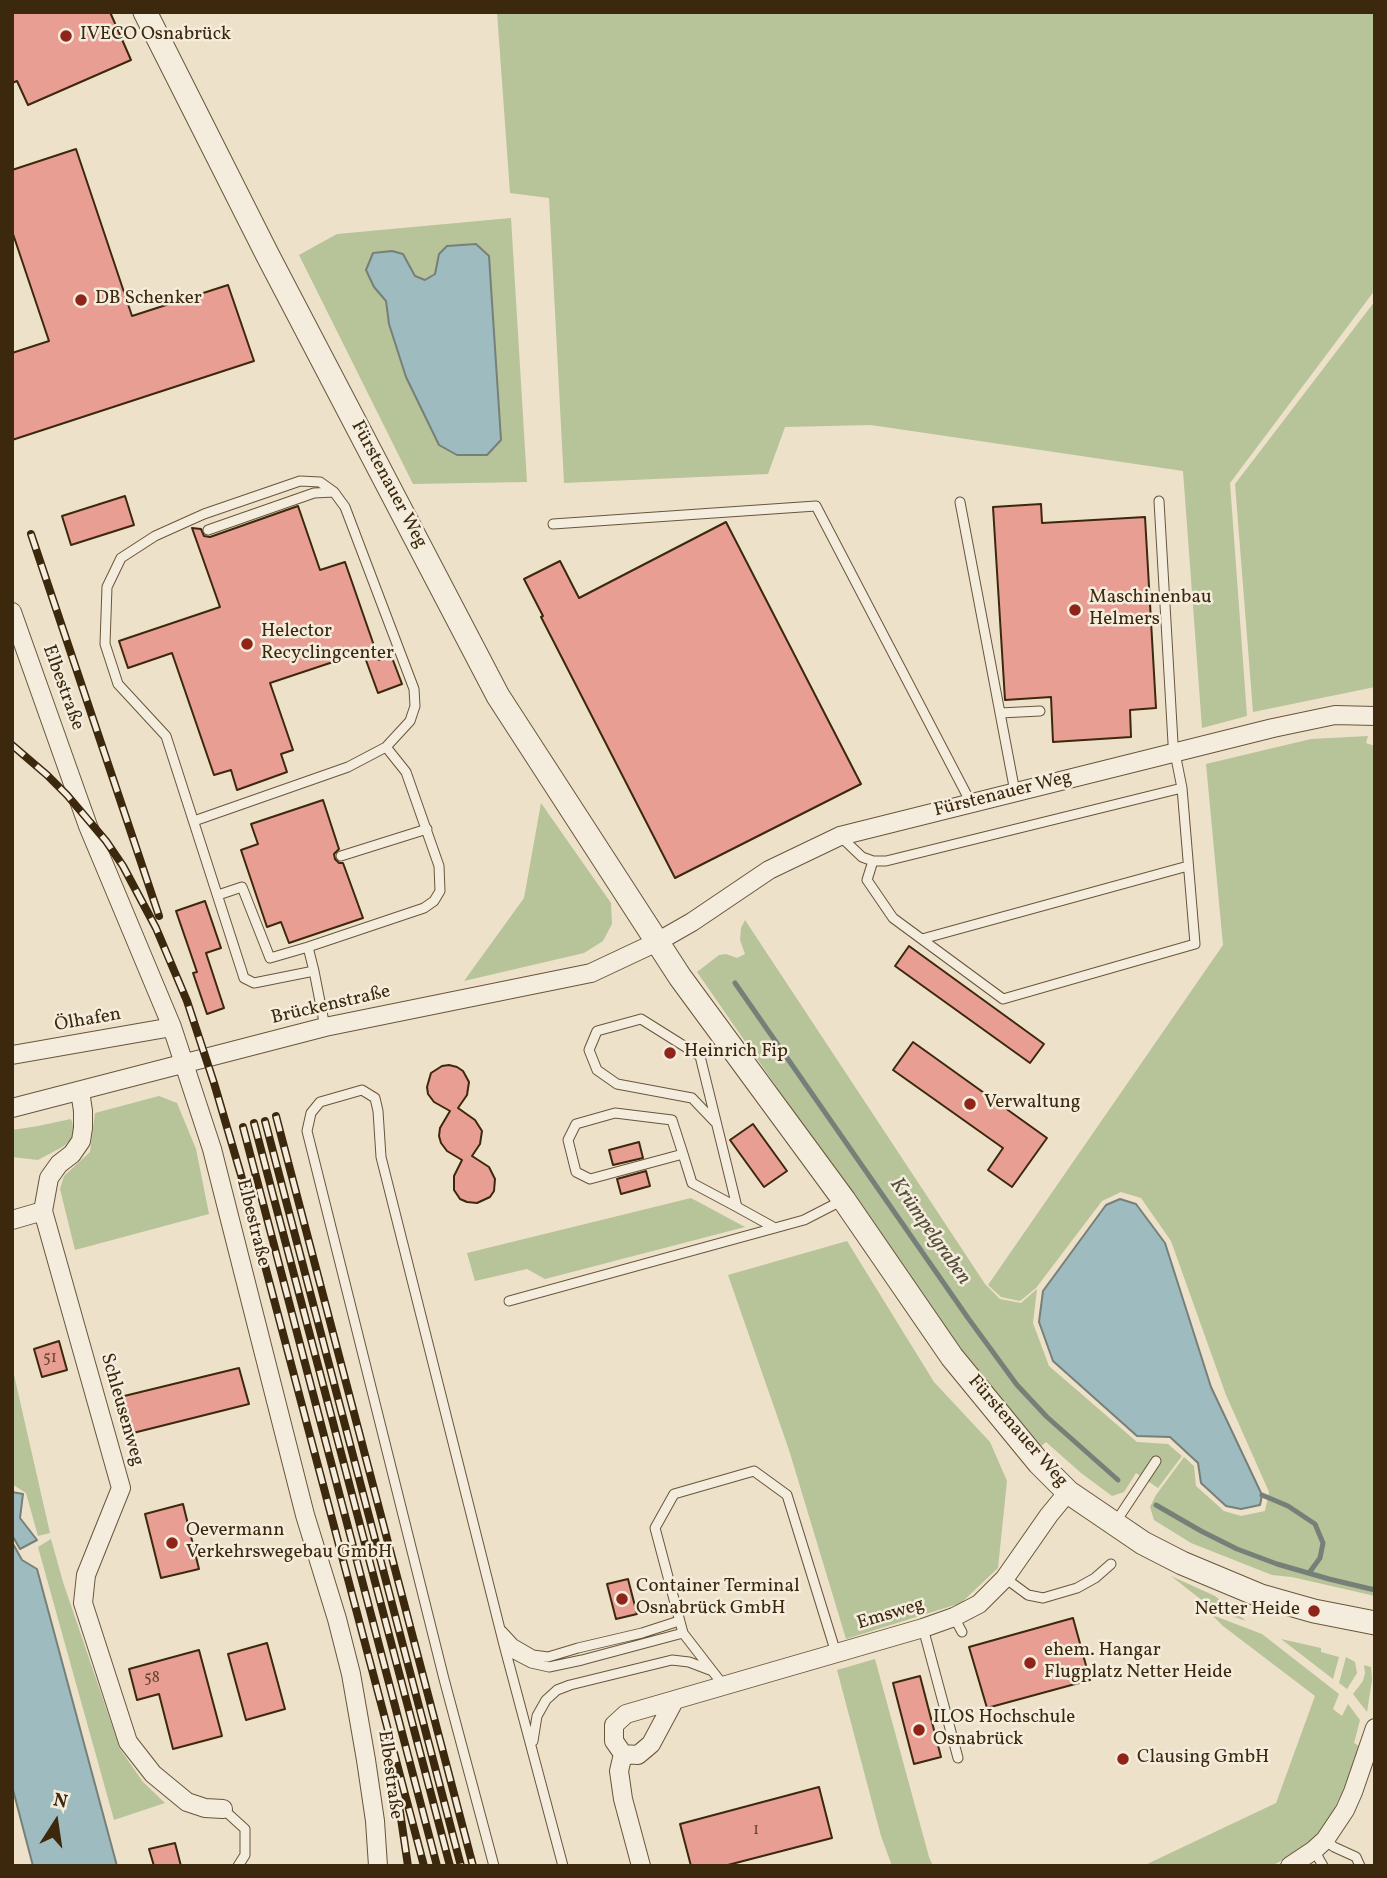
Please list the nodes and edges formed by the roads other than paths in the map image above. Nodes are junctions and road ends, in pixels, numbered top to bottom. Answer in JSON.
{"nodes":[{"id":1,"x":145,"y":12,"type":"edge"},
{"id":2,"x":334,"y":492,"type":"junction"},
{"id":3,"x":1158,"y":501,"type":"dead end"},
{"id":4,"x":960,"y":502,"type":"dead end"},
{"id":5,"x":553,"y":524,"type":"dead end"},
{"id":6,"x":208,"y":530,"type":"dead end"},
{"id":7,"x":12,"y":612,"type":"edge"},
{"id":8,"x":1040,"y":710,"type":"dead end"},
{"id":9,"x":1000,"y":713,"type":"junction"},
{"id":10,"x":1375,"y":716,"type":"edge"},
{"id":11,"x":386,"y":747,"type":"junction"},
{"id":12,"x":1174,"y":752,"type":"junction"},
{"id":13,"x":1182,"y":788,"type":"junction"},
{"id":14,"x":1016,"y":792,"type":"junction"},
{"id":15,"x":971,"y":803,"type":"junction"},
{"id":16,"x":194,"y":821,"type":"junction"},
{"id":17,"x":427,"y":829,"type":"junction"},
{"id":18,"x":840,"y":836,"type":"junction"},
{"id":19,"x":341,"y":856,"type":"dead end"},
{"id":20,"x":873,"y":861,"type":"junction"},
{"id":21,"x":1188,"y":866,"type":"junction"},
{"id":22,"x":218,"y":895,"type":"junction"},
{"id":23,"x":922,"y":939,"type":"junction"},
{"id":24,"x":657,"y":942,"type":"junction"},
{"id":25,"x":308,"y":947,"type":"junction"},
{"id":26,"x":314,"y":971,"type":"junction"},
{"id":27,"x":172,"y":1027,"type":"junction"},
{"id":28,"x":326,"y":1027,"type":"junction"},
{"id":29,"x":12,"y":1055,"type":"edge"},
{"id":30,"x":184,"y":1064,"type":"junction"},
{"id":31,"x":80,"y":1091,"type":"junction"},
{"id":32,"x":12,"y":1108,"type":"edge"},
{"id":33,"x":715,"y":1122,"type":"junction"},
{"id":34,"x":683,"y":1154,"type":"junction"},
{"id":35,"x":844,"y":1200,"type":"junction"},
{"id":36,"x":737,"y":1208,"type":"junction"},
{"id":37,"x":43,"y":1211,"type":"junction"},
{"id":38,"x":12,"y":1220,"type":"edge"},
{"id":39,"x":775,"y":1228,"type":"junction"},
{"id":40,"x":509,"y":1301,"type":"dead end"},
{"id":41,"x":1156,"y":1461,"type":"dead end"},
{"id":42,"x":1068,"y":1492,"type":"junction"},
{"id":43,"x":1114,"y":1525,"type":"junction"},
{"id":44,"x":1111,"y":1564,"type":"dead end"},
{"id":45,"x":1005,"y":1578,"type":"junction"},
{"id":46,"x":679,"y":1621,"type":"junction"},
{"id":47,"x":1375,"y":1623,"type":"edge"},
{"id":48,"x":923,"y":1628,"type":"junction"},
{"id":49,"x":500,"y":1629,"type":"junction"},
{"id":50,"x":683,"y":1633,"type":"junction"},
{"id":51,"x":504,"y":1645,"type":"junction"},
{"id":52,"x":836,"y":1653,"type":"junction"},
{"id":53,"x":713,"y":1671,"type":"junction"},
{"id":54,"x":724,"y":1686,"type":"junction"},
{"id":55,"x":674,"y":1701,"type":"junction"},
{"id":56,"x":1375,"y":1730,"type":"edge"},
{"id":57,"x":623,"y":1754,"type":"junction"},
{"id":58,"x":534,"y":1757,"type":"junction"},
{"id":59,"x":958,"y":1758,"type":"dead end"},
{"id":60,"x":223,"y":1809,"type":"joint"},
{"id":61,"x":1321,"y":1852,"type":"edge"},
{"id":62,"x":238,"y":1866,"type":"edge"},
{"id":63,"x":378,"y":1866,"type":"edge"},
{"id":64,"x":494,"y":1866,"type":"edge"},
{"id":65,"x":564,"y":1866,"type":"edge"},
{"id":66,"x":640,"y":1866,"type":"edge"},
{"id":67,"x":1290,"y":1866,"type":"edge"},
{"id":68,"x":1360,"y":1866,"type":"edge"}],
"edges":[{"from":1,"to":24,"type":"street","name":"Fürstenauer Weg"},
{"from":2,"to":6,"type":"lane"},
{"from":2,"to":11,"type":"lane"},
{"from":2,"to":16,"type":"lane"},
{"from":3,"to":12,"type":"lane"},
{"from":4,"to":9,"type":"lane"},
{"from":5,"to":15,"type":"lane"},
{"from":7,"to":27,"type":"street","name":"Elbestraße"},
{"from":8,"to":9,"type":"lane"},
{"from":9,"to":14,"type":"lane"},
{"from":10,"to":12,"type":"street","name":"Fürstenauer Weg"},
{"from":11,"to":16,"type":"lane"},
{"from":11,"to":17,"type":"lane"},
{"from":12,"to":13,"type":"lane"},
{"from":12,"to":14,"type":"street","name":"Fürstenauer Weg"},
{"from":13,"to":20,"type":"lane"},
{"from":13,"to":21,"type":"lane"},
{"from":14,"to":15,"type":"street","name":"Fürstenauer Weg"},
{"from":15,"to":18,"type":"street","name":"Fürstenauer Weg"},
{"from":16,"to":22,"type":"lane"},
{"from":17,"to":19,"type":"lane"},
{"from":17,"to":25,"type":"lane"},
{"from":18,"to":20,"type":"lane"},
{"from":18,"to":24,"type":"street","name":"Fürstenauer Weg"},
{"from":20,"to":23,"type":"lane"},
{"from":21,"to":23,"type":"lane"},
{"from":21,"to":23,"type":"lane"},
{"from":22,"to":25,"type":"lane"},
{"from":22,"to":26,"type":"lane"},
{"from":24,"to":28,"type":"street","name":"Brückenstraße"},
{"from":24,"to":35,"type":"street","name":"Fürstenauer Weg"},
{"from":25,"to":26,"type":"lane"},
{"from":26,"to":28,"type":"lane"},
{"from":27,"to":29,"type":"street","name":"Ölhafen"},
{"from":27,"to":30,"type":"street","name":"Elbestraße"},
{"from":28,"to":30,"type":"street","name":"Brückenstraße"},
{"from":30,"to":31,"type":"street","name":"Brückenstraße"},
{"from":30,"to":63,"type":"street","name":"Elbestraße"},
{"from":31,"to":32,"type":"street","name":"Brückenstraße"},
{"from":31,"to":37,"type":"street","name":"Schleusenweg"},
{"from":33,"to":33,"type":"lane"},
{"from":33,"to":36,"type":"lane"},
{"from":34,"to":34,"type":"lane"},
{"from":34,"to":36,"type":"lane"},
{"from":35,"to":39,"type":"lane"},
{"from":35,"to":42,"type":"street","name":"Fürstenauer Weg"},
{"from":36,"to":39,"type":"lane"},
{"from":37,"to":38,"type":"street"},
{"from":37,"to":60,"type":"street","name":"Schleusenweg"},
{"from":39,"to":40,"type":"lane"},
{"from":41,"to":43,"type":"lane"},
{"from":42,"to":43,"type":"street","name":"Fürstenauer Weg"},
{"from":42,"to":45,"type":"street","name":"Emsweg"},
{"from":43,"to":47,"type":"street","name":"Fürstenauer Weg"},
{"from":44,"to":45,"type":"lane"},
{"from":45,"to":48,"type":"street","name":"Emsweg"},
{"from":46,"to":49,"type":"lane"},
{"from":46,"to":50,"type":"lane"},
{"from":46,"to":52,"type":"lane"},
{"from":48,"to":52,"type":"street","name":"Emsweg"},
{"from":48,"to":59,"type":"lane"},
{"from":49,"to":51,"type":"lane"},
{"from":49,"to":64,"type":"lane"},
{"from":50,"to":51,"type":"lane"},
{"from":50,"to":53,"type":"lane"},
{"from":51,"to":58,"type":"lane"},
{"from":52,"to":54,"type":"street","name":"Emsweg"},
{"from":53,"to":54,"type":"lane"},
{"from":53,"to":58,"type":"lane"},
{"from":54,"to":55,"type":"street","name":"Emsweg"},
{"from":55,"to":57,"type":"street"},
{"from":55,"to":57,"type":"street","name":"Emsweg"},
{"from":56,"to":61,"type":"street"},
{"from":57,"to":66,"type":"street"},
{"from":58,"to":65,"type":"lane"},
{"from":60,"to":62,"type":"lane"},
{"from":61,"to":67,"type":"street"},
{"from":61,"to":68,"type":"lane"}]}
